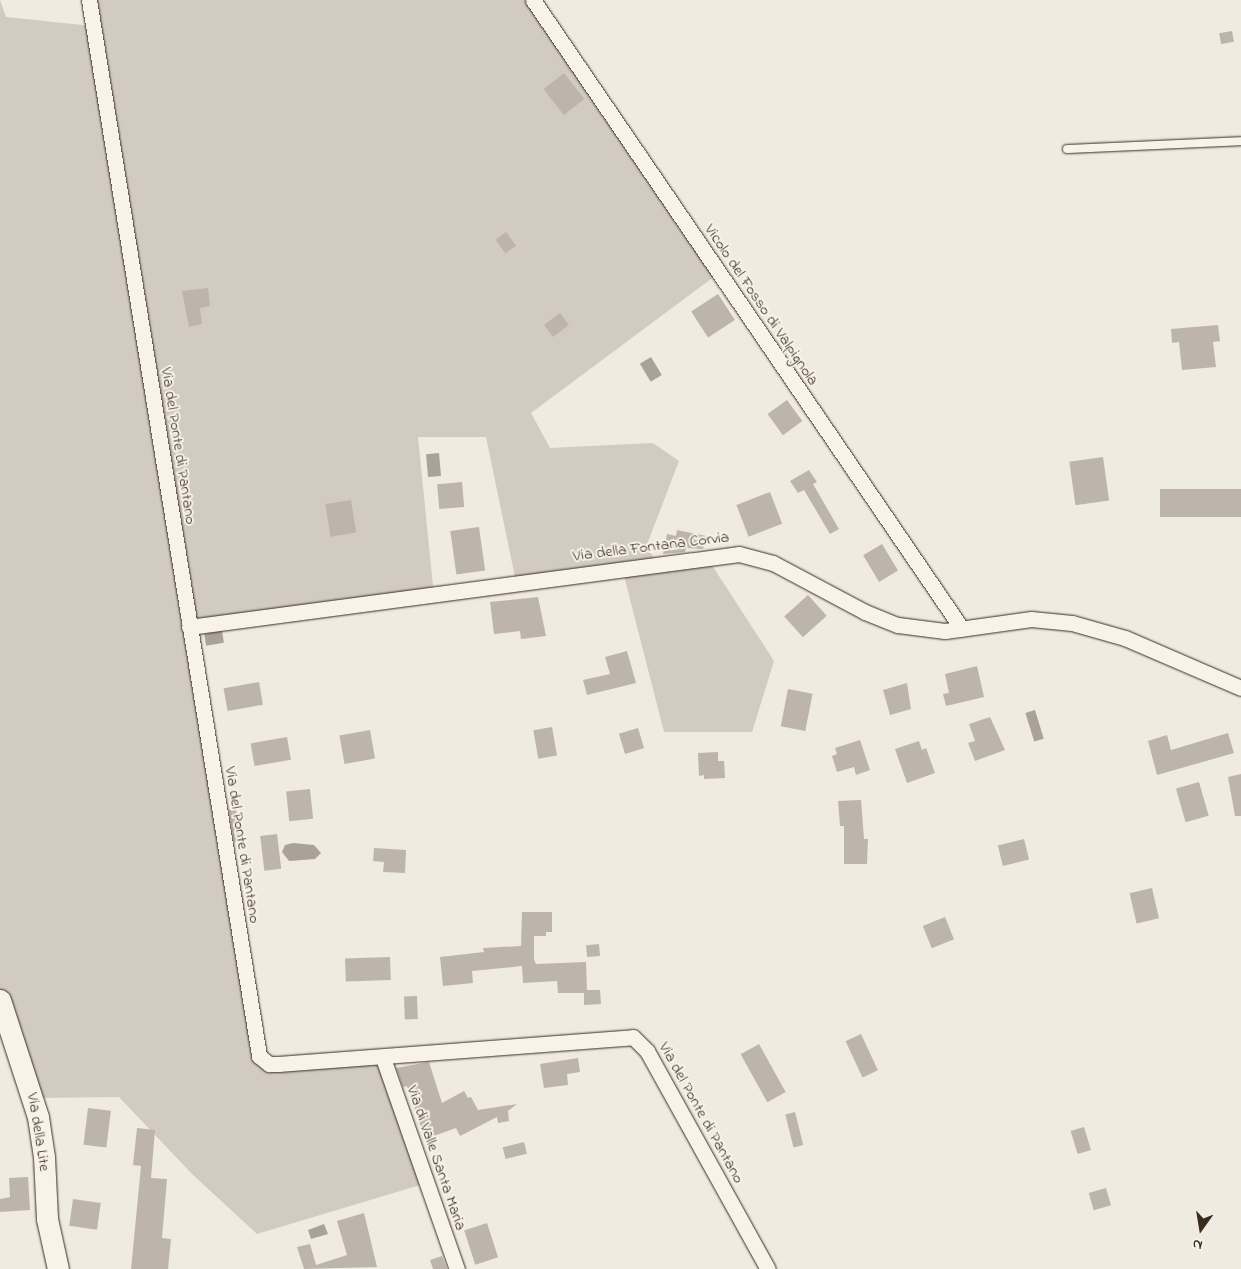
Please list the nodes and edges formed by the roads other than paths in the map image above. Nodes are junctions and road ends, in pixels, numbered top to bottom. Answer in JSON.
{"nodes":[{"id":1,"x":89,"y":0,"type":"edge"},
{"id":2,"x":532,"y":0,"type":"edge"},
{"id":3,"x":1241,"y":141,"type":"edge"},
{"id":4,"x":1067,"y":149,"type":"dead end"},
{"id":5,"x":189,"y":627,"type":"junction"},
{"id":6,"x":962,"y":629,"type":"junction"},
{"id":7,"x":1241,"y":688,"type":"edge"},
{"id":8,"x":0,"y":1000,"type":"edge"},
{"id":9,"x":4,"y":1023,"type":"edge"},
{"id":10,"x":383,"y":1058,"type":"junction"},
{"id":11,"x":58,"y":1269,"type":"edge"},
{"id":12,"x":457,"y":1269,"type":"edge"},
{"id":13,"x":768,"y":1269,"type":"edge"}],
"edges":[{"from":1,"to":5,"type":"street","name":"Via del Ponte di Pantano"},
{"from":2,"to":6,"type":"street","name":"Vicolo del Fosso di Valpignola"},
{"from":3,"to":4,"type":"lane"},
{"from":5,"to":6,"type":"street","name":"Via della Fontana Corvia"},
{"from":5,"to":10,"type":"street","name":"Via del Ponte di Pantano"},
{"from":6,"to":7,"type":"street","name":"Via della Fontana Corvia"},
{"from":8,"to":9,"type":"street","name":"Via della Lite"},
{"from":9,"to":11,"type":"street","name":"Via della Lite"},
{"from":10,"to":12,"type":"street","name":"Via di Valle Santa Maria"},
{"from":10,"to":13,"type":"street","name":"Via del Ponte di Pantano"}]}
